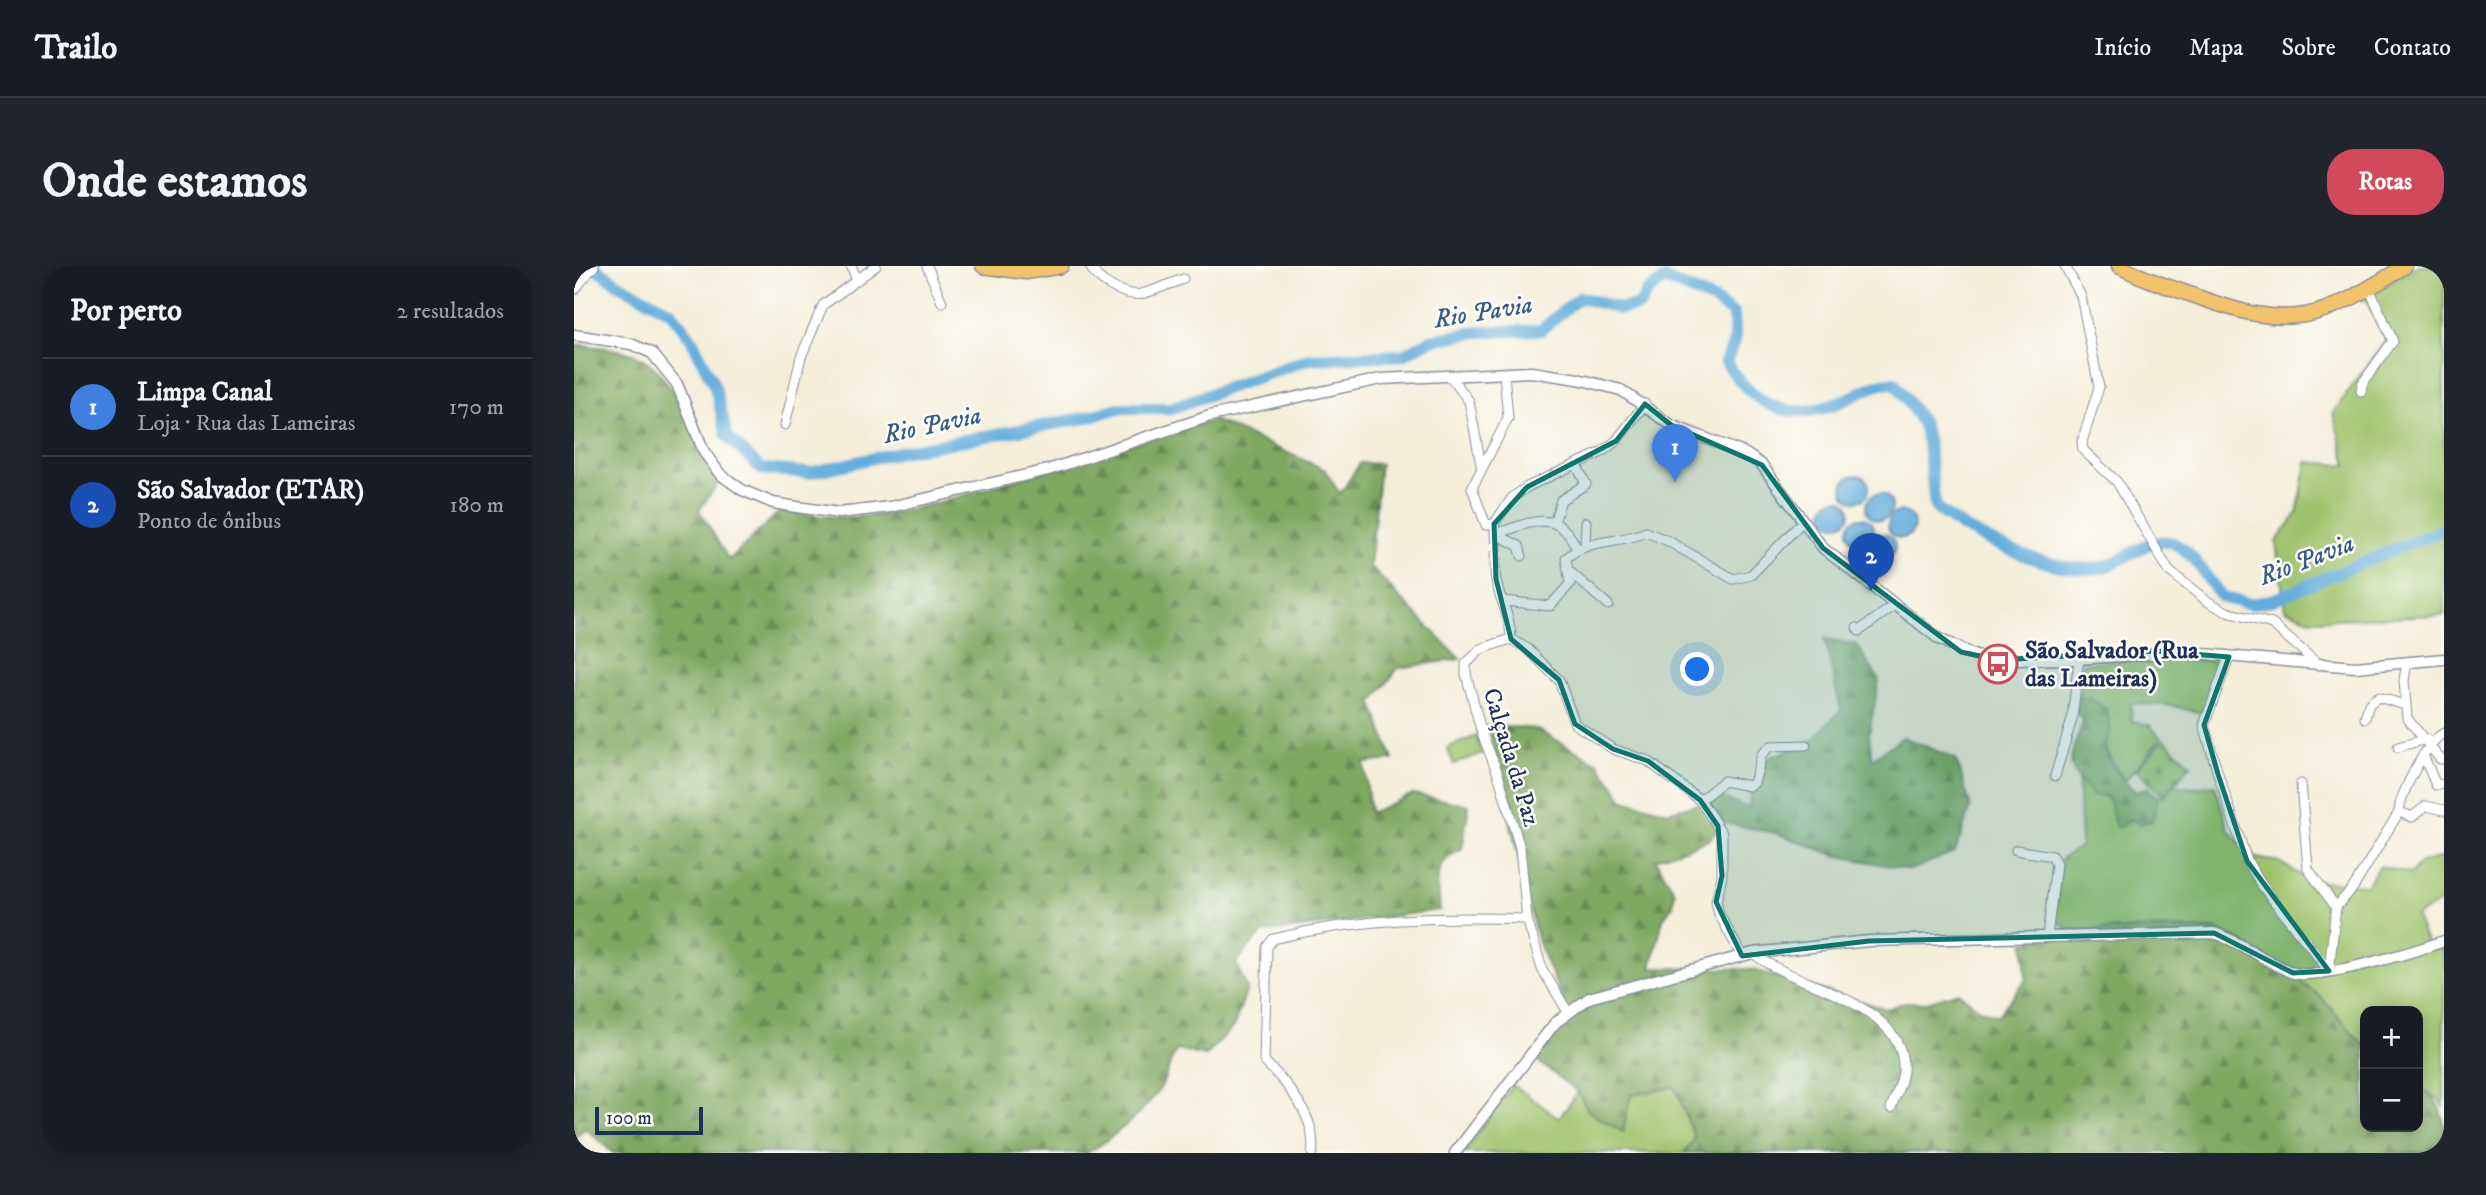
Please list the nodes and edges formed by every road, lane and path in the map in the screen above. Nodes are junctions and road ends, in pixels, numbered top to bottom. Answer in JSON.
{"nodes":[{"id":1,"x":594,"y":266,"type":"edge"},
{"id":2,"x":851,"y":266,"type":"edge"},
{"id":3,"x":876,"y":266,"type":"edge"},
{"id":4,"x":927,"y":266,"type":"edge"},
{"id":5,"x":1061,"y":266,"type":"edge"},
{"id":6,"x":1090,"y":266,"type":"edge"},
{"id":7,"x":2065,"y":266,"type":"edge"},
{"id":8,"x":2119,"y":266,"type":"edge"},
{"id":9,"x":2405,"y":266,"type":"edge"},
{"id":10,"x":989,"y":267,"type":"edge"},
{"id":11,"x":1183,"y":279,"type":"dead end"},
{"id":12,"x":857,"y":280,"type":"junction"},
{"id":13,"x":2370,"y":288,"type":"junction"},
{"id":14,"x":574,"y":290,"type":"edge"},
{"id":15,"x":942,"y":302,"type":"dead end"},
{"id":16,"x":574,"y":335,"type":"edge"},
{"id":17,"x":1504,"y":374,"type":"junction"},
{"id":18,"x":1450,"y":376,"type":"junction"},
{"id":19,"x":2361,"y":391,"type":"dead end"},
{"id":20,"x":1645,"y":404,"type":"junction"},
{"id":21,"x":785,"y":425,"type":"dead end"},
{"id":22,"x":1576,"y":464,"type":"junction"},
{"id":23,"x":1481,"y":465,"type":"junction"},
{"id":24,"x":1586,"y":522,"type":"dead end"},
{"id":25,"x":1802,"y":522,"type":"junction"},
{"id":26,"x":1553,"y":523,"type":"junction"},
{"id":27,"x":1495,"y":529,"type":"junction"},
{"id":28,"x":1581,"y":547,"type":"junction"},
{"id":29,"x":1522,"y":556,"type":"dead end"},
{"id":30,"x":1570,"y":572,"type":"junction"},
{"id":31,"x":1504,"y":601,"type":"junction"},
{"id":32,"x":1895,"y":605,"type":"junction"},
{"id":33,"x":1608,"y":606,"type":"dead end"},
{"id":34,"x":1857,"y":628,"type":"dead end"},
{"id":35,"x":1511,"y":639,"type":"junction"},
{"id":36,"x":2298,"y":646,"type":"junction"},
{"id":37,"x":2229,"y":657,"type":"junction"},
{"id":38,"x":2079,"y":659,"type":"junction"},
{"id":39,"x":2444,"y":659,"type":"edge"},
{"id":40,"x":2407,"y":662,"type":"junction"},
{"id":41,"x":2299,"y":663,"type":"junction"},
{"id":42,"x":2319,"y":665,"type":"junction"},
{"id":43,"x":2405,"y":705,"type":"junction"},
{"id":44,"x":2365,"y":718,"type":"dead end"},
{"id":45,"x":2444,"y":733,"type":"edge"},
{"id":46,"x":2429,"y":741,"type":"junction"},
{"id":47,"x":1806,"y":745,"type":"dead end"},
{"id":48,"x":2398,"y":747,"type":"dead end"},
{"id":49,"x":2423,"y":755,"type":"junction"},
{"id":50,"x":2444,"y":759,"type":"edge"},
{"id":51,"x":2055,"y":776,"type":"dead end"},
{"id":52,"x":2301,"y":784,"type":"dead end"},
{"id":53,"x":2444,"y":784,"type":"edge"},
{"id":54,"x":1700,"y":800,"type":"junction"},
{"id":55,"x":2444,"y":810,"type":"edge"},
{"id":56,"x":2399,"y":812,"type":"junction"},
{"id":57,"x":2016,"y":850,"type":"dead end"},
{"id":58,"x":2336,"y":907,"type":"junction"},
{"id":59,"x":1527,"y":919,"type":"junction"},
{"id":60,"x":2046,"y":937,"type":"junction"},
{"id":61,"x":2444,"y":941,"type":"edge"},
{"id":62,"x":1747,"y":954,"type":"junction"},
{"id":63,"x":2329,"y":971,"type":"junction"},
{"id":64,"x":1568,"y":1012,"type":"junction"},
{"id":65,"x":1891,"y":1108,"type":"dead end"},
{"id":66,"x":1312,"y":1153,"type":"edge"},
{"id":67,"x":1455,"y":1153,"type":"edge"}],
"edges":[{"from":1,"to":14,"type":"street"},
{"from":2,"to":12,"type":"street"},
{"from":3,"to":12,"type":"street"},
{"from":4,"to":15,"type":"street"},
{"from":5,"to":10,"type":"main road"},
{"from":6,"to":11,"type":"street"},
{"from":7,"to":36,"type":"street"},
{"from":8,"to":13,"type":"main road"},
{"from":9,"to":13,"type":"main road"},
{"from":12,"to":21,"type":"street"},
{"from":13,"to":19,"type":"street"},
{"from":16,"to":18,"type":"street"},
{"from":17,"to":18,"type":"street"},
{"from":17,"to":20,"type":"street"},
{"from":17,"to":23,"type":"street"},
{"from":18,"to":23,"type":"street"},
{"from":20,"to":22,"type":"street"},
{"from":20,"to":25,"type":"street"},
{"from":22,"to":26,"type":"street"},
{"from":22,"to":27,"type":"street"},
{"from":23,"to":27,"type":"street"},
{"from":24,"to":28,"type":"street"},
{"from":25,"to":28,"type":"street"},
{"from":25,"to":32,"type":"street"},
{"from":26,"to":27,"type":"street"},
{"from":26,"to":28,"type":"street"},
{"from":27,"to":29,"type":"street"},
{"from":27,"to":31,"type":"street"},
{"from":28,"to":30,"type":"street"},
{"from":30,"to":31,"type":"street"},
{"from":30,"to":33,"type":"street"},
{"from":31,"to":35,"type":"street"},
{"from":32,"to":34,"type":"street"},
{"from":32,"to":38,"type":"street"},
{"from":35,"to":54,"type":"street"},
{"from":35,"to":59,"type":"street","name":"Calçada da Paz"},
{"from":36,"to":41,"type":"street"},
{"from":36,"to":42,"type":"street"},
{"from":37,"to":38,"type":"street"},
{"from":37,"to":41,"type":"street"},
{"from":37,"to":63,"type":"street"},
{"from":38,"to":51,"type":"street"},
{"from":39,"to":40,"type":"street"},
{"from":40,"to":42,"type":"street"},
{"from":40,"to":43,"type":"street"},
{"from":41,"to":42,"type":"street"},
{"from":43,"to":44,"type":"street"},
{"from":43,"to":46,"type":"street"},
{"from":45,"to":46,"type":"street"},
{"from":46,"to":48,"type":"street"},
{"from":46,"to":49,"type":"street"},
{"from":46,"to":50,"type":"street"},
{"from":47,"to":54,"type":"street"},
{"from":49,"to":53,"type":"street"},
{"from":49,"to":56,"type":"street"},
{"from":52,"to":58,"type":"street"},
{"from":54,"to":62,"type":"street"},
{"from":55,"to":56,"type":"street"},
{"from":56,"to":58,"type":"street"},
{"from":57,"to":60,"type":"street"},
{"from":58,"to":63,"type":"street"},
{"from":59,"to":64,"type":"street","name":"Calçada da Paz"},
{"from":59,"to":66,"type":"street"},
{"from":60,"to":62,"type":"street"},
{"from":60,"to":63,"type":"street"},
{"from":61,"to":63,"type":"street"},
{"from":62,"to":64,"type":"street"},
{"from":62,"to":65,"type":"street"},
{"from":64,"to":67,"type":"street"}]}
